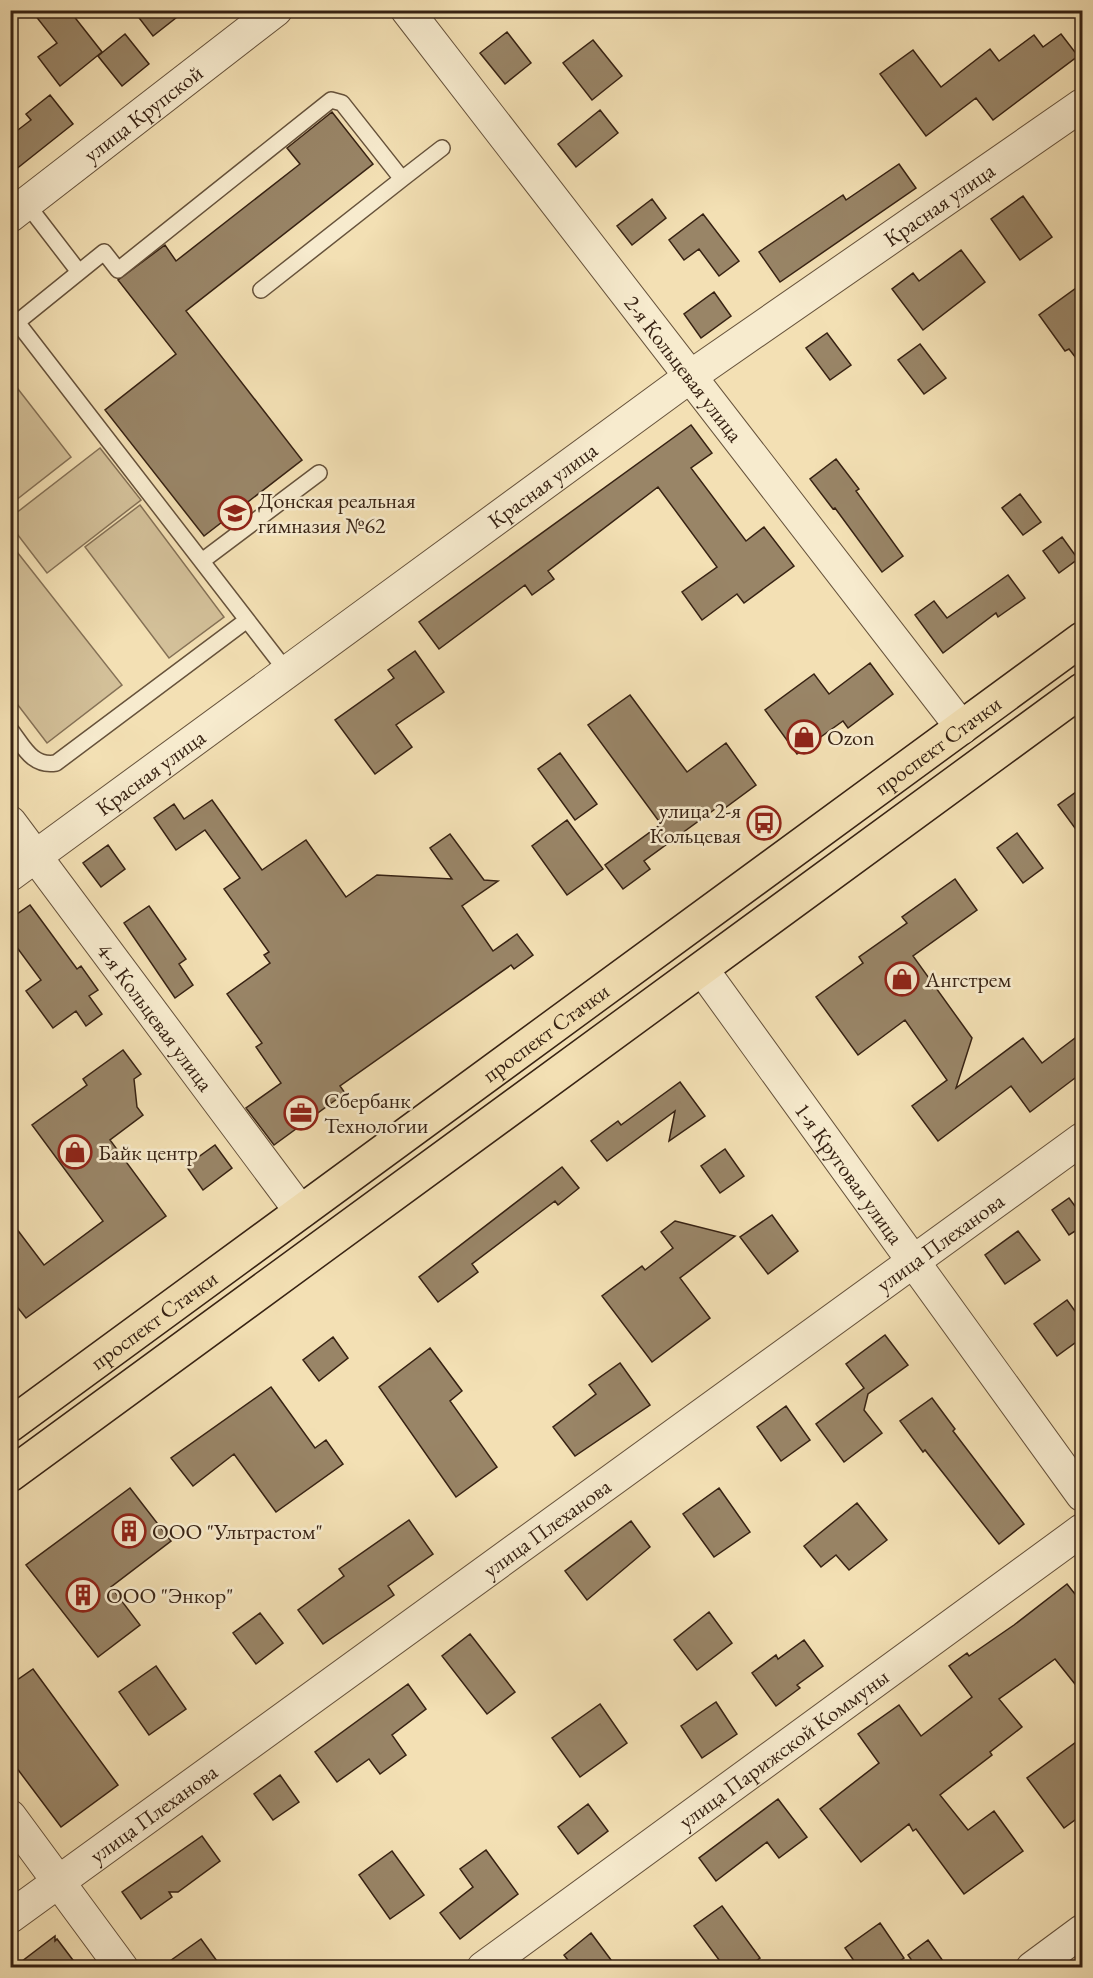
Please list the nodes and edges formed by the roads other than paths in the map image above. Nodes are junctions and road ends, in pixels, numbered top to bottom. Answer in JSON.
{"nodes":[{"id":1,"x":276,"y":10,"type":"edge"},
{"id":2,"x":407,"y":10,"type":"edge"},
{"id":3,"x":1083,"y":105,"type":"edge"},
{"id":4,"x":442,"y":148,"type":"dead end"},
{"id":5,"x":402,"y":179,"type":"junction"},
{"id":6,"x":18,"y":209,"type":"edge"},
{"id":7,"x":79,"y":273,"type":"junction"},
{"id":8,"x":261,"y":290,"type":"dead end"},
{"id":9,"x":14,"y":325,"type":"edge"},
{"id":10,"x":691,"y":376,"type":"junction"},
{"id":11,"x":319,"y":472,"type":"dead end"},
{"id":12,"x":202,"y":561,"type":"junction"},
{"id":13,"x":247,"y":620,"type":"junction"},
{"id":14,"x":1083,"y":639,"type":"edge"},
{"id":15,"x":288,"y":674,"type":"junction"},
{"id":16,"x":1083,"y":690,"type":"edge"},
{"id":17,"x":962,"y":728,"type":"junction"},
{"id":18,"x":10,"y":729,"type":"edge"},
{"id":19,"x":10,"y":822,"type":"edge"},
{"id":20,"x":36,"y":857,"type":"junction"},
{"id":21,"x":10,"y":875,"type":"edge"},
{"id":22,"x":702,"y":969,"type":"junction"},
{"id":23,"x":1083,"y":1139,"type":"edge"},
{"id":24,"x":300,"y":1212,"type":"junction"},
{"id":25,"x":916,"y":1262,"type":"junction"},
{"id":26,"x":10,"y":1425,"type":"edge"},
{"id":27,"x":10,"y":1475,"type":"edge"},
{"id":28,"x":1083,"y":1495,"type":"edge"},
{"id":29,"x":1083,"y":1530,"type":"edge"},
{"id":30,"x":10,"y":1816,"type":"edge"},
{"id":31,"x":58,"y":1882,"type":"junction"},
{"id":32,"x":10,"y":1917,"type":"edge"},
{"id":33,"x":1083,"y":1930,"type":"edge"},
{"id":34,"x":122,"y":1968,"type":"edge"},
{"id":35,"x":483,"y":1968,"type":"edge"},
{"id":36,"x":1032,"y":1968,"type":"edge"}],
"edges":[{"from":1,"to":6,"type":"street","name":"улица Крупской"},
{"from":2,"to":10,"type":"street","name":"2-я Кольцевая улица"},
{"from":3,"to":10,"type":"street","name":"Красная улица"},
{"from":4,"to":5,"type":"lane"},
{"from":5,"to":7,"type":"lane"},
{"from":5,"to":8,"type":"lane"},
{"from":6,"to":7,"type":"lane"},
{"from":7,"to":9,"type":"lane"},
{"from":9,"to":12,"type":"lane"},
{"from":10,"to":15,"type":"street","name":"Красная улица"},
{"from":10,"to":17,"type":"street","name":"2-я Кольцевая улица"},
{"from":11,"to":12,"type":"lane"},
{"from":12,"to":13,"type":"lane"},
{"from":13,"to":15,"type":"lane"},
{"from":13,"to":18,"type":"lane"},
{"from":14,"to":17,"type":"main road","name":"проспект Стачки"},
{"from":15,"to":20,"type":"street","name":"Красная улица"},
{"from":16,"to":22,"type":"main road","name":"проспект Стачки"},
{"from":17,"to":24,"type":"main road","name":"проспект Стачки"},
{"from":19,"to":20,"type":"street","name":"4-я Кольцевая улица"},
{"from":20,"to":21,"type":"street","name":"Красная улица"},
{"from":20,"to":24,"type":"street","name":"4-я Кольцевая улица"},
{"from":22,"to":25,"type":"street","name":"1-я Круговая улица"},
{"from":22,"to":27,"type":"main road","name":"проспект Стачки"},
{"from":23,"to":25,"type":"street","name":"улица Плеханова"},
{"from":24,"to":26,"type":"main road","name":"проспект Стачки"},
{"from":25,"to":28,"type":"street","name":"1-я Круговая улица"},
{"from":25,"to":31,"type":"street","name":"улица Плеханова"},
{"from":29,"to":35,"type":"street","name":"улица Парижской Коммуны"},
{"from":30,"to":31,"type":"street"},
{"from":31,"to":32,"type":"street","name":"улица Плеханова"},
{"from":31,"to":34,"type":"street"},
{"from":33,"to":36,"type":"street"}]}
